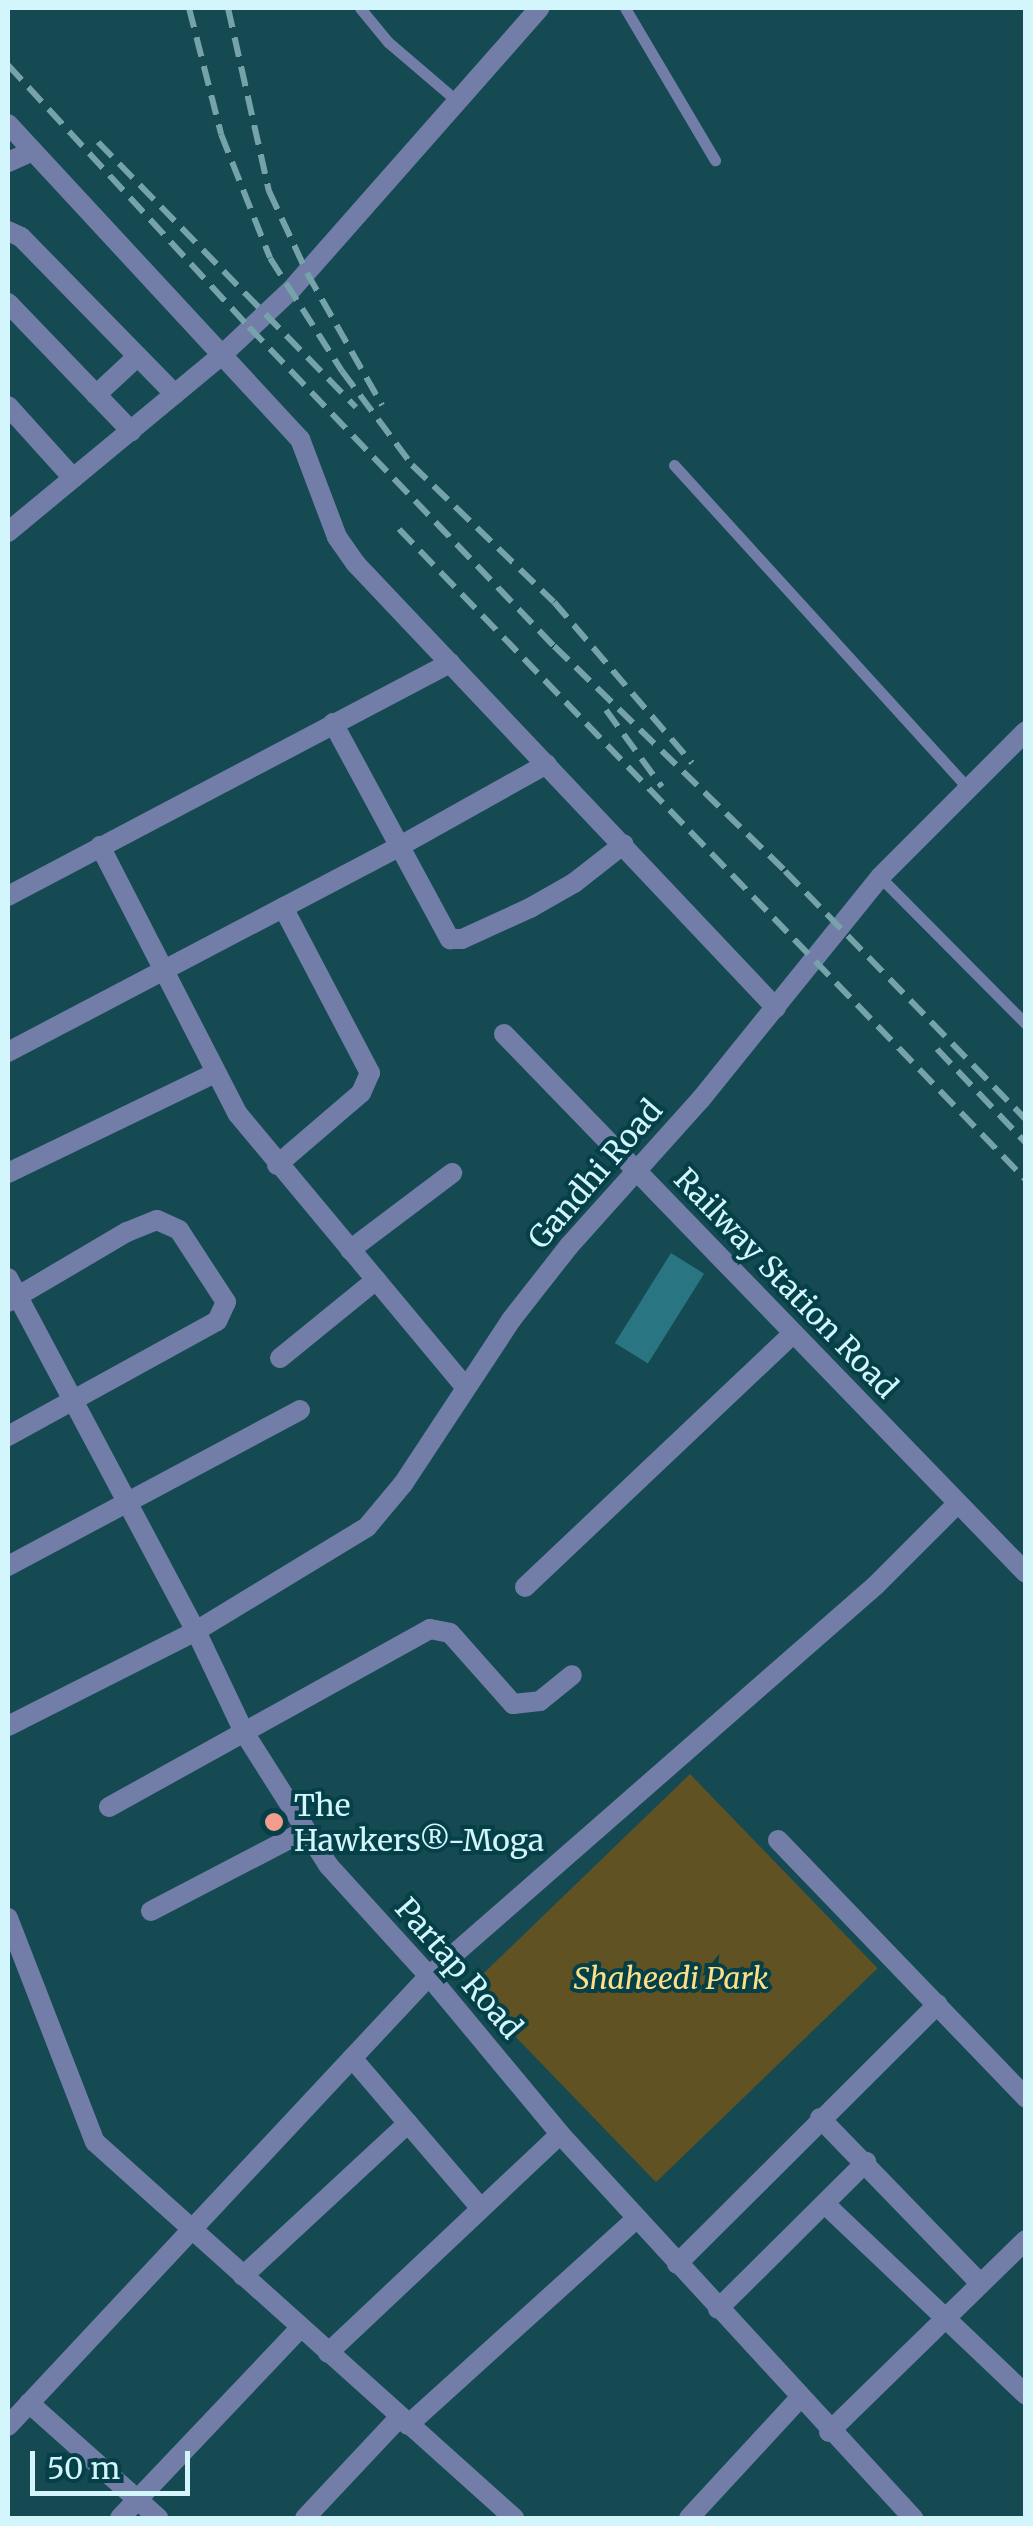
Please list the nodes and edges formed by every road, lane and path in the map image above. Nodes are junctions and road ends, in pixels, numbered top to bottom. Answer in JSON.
{"nodes":[{"id":1,"x":360,"y":8,"type":"edge"},
{"id":2,"x":540,"y":8,"type":"edge"},
{"id":3,"x":625,"y":8,"type":"edge"},
{"id":4,"x":458,"y":100,"type":"junction"},
{"id":5,"x":8,"y":124,"type":"edge"},
{"id":6,"x":33,"y":151,"type":"junction"},
{"id":7,"x":715,"y":160,"type":"dead end"},
{"id":8,"x":8,"y":162,"type":"edge"},
{"id":9,"x":8,"y":231,"type":"edge"},
{"id":10,"x":8,"y":303,"type":"edge"},
{"id":11,"x":223,"y":354,"type":"junction"},
{"id":12,"x":138,"y":356,"type":"junction"},
{"id":13,"x":175,"y":394,"type":"junction"},
{"id":14,"x":96,"y":396,"type":"junction"},
{"id":15,"x":8,"y":406,"type":"edge"},
{"id":16,"x":130,"y":431,"type":"junction"},
{"id":17,"x":674,"y":464,"type":"dead end"},
{"id":18,"x":74,"y":478,"type":"junction"},
{"id":19,"x":8,"y":532,"type":"edge"},
{"id":20,"x":450,"y":663,"type":"junction"},
{"id":21,"x":333,"y":723,"type":"junction"},
{"id":22,"x":1023,"y":736,"type":"edge"},
{"id":23,"x":547,"y":764,"type":"junction"},
{"id":24,"x":968,"y":788,"type":"junction"},
{"id":25,"x":624,"y":844,"type":"junction"},
{"id":26,"x":100,"y":846,"type":"junction"},
{"id":27,"x":400,"y":846,"type":"junction"},
{"id":28,"x":880,"y":878,"type":"junction"},
{"id":29,"x":8,"y":896,"type":"edge"},
{"id":30,"x":283,"y":907,"type":"junction"},
{"id":31,"x":165,"y":968,"type":"junction"},
{"id":32,"x":776,"y":1008,"type":"junction"},
{"id":33,"x":1026,"y":1024,"type":"edge"},
{"id":34,"x":504,"y":1034,"type":"dead end"},
{"id":35,"x":8,"y":1052,"type":"edge"},
{"id":36,"x":214,"y":1073,"type":"junction"},
{"id":37,"x":278,"y":1165,"type":"junction"},
{"id":38,"x":638,"y":1172,"type":"junction"},
{"id":39,"x":8,"y":1173,"type":"edge"},
{"id":40,"x":452,"y":1173,"type":"dead end"},
{"id":41,"x":350,"y":1250,"type":"junction"},
{"id":42,"x":376,"y":1280,"type":"junction"},
{"id":43,"x":11,"y":1292,"type":"edge"},
{"id":44,"x":792,"y":1334,"type":"junction"},
{"id":45,"x":280,"y":1358,"type":"dead end"},
{"id":46,"x":465,"y":1387,"type":"junction"},
{"id":47,"x":74,"y":1401,"type":"junction"},
{"id":48,"x":300,"y":1410,"type":"dead end"},
{"id":49,"x":8,"y":1436,"type":"edge"},
{"id":50,"x":127,"y":1502,"type":"junction"},
{"id":51,"x":958,"y":1502,"type":"junction"},
{"id":52,"x":1022,"y":1563,"type":"edge"},
{"id":53,"x":8,"y":1566,"type":"edge"},
{"id":54,"x":525,"y":1587,"type":"dead end"},
{"id":55,"x":196,"y":1631,"type":"junction"},
{"id":56,"x":572,"y":1675,"type":"dead end"},
{"id":57,"x":8,"y":1726,"type":"edge"},
{"id":58,"x":245,"y":1734,"type":"junction"},
{"id":59,"x":109,"y":1806,"type":"dead end"},
{"id":60,"x":305,"y":1831,"type":"junction"},
{"id":61,"x":778,"y":1840,"type":"dead end"},
{"id":62,"x":151,"y":1911,"type":"dead end"},
{"id":63,"x":8,"y":1918,"type":"edge"},
{"id":64,"x":429,"y":1976,"type":"junction"},
{"id":65,"x":938,"y":2004,"type":"junction"},
{"id":66,"x":352,"y":2058,"type":"junction"},
{"id":67,"x":1026,"y":2098,"type":"edge"},
{"id":68,"x":820,"y":2118,"type":"junction"},
{"id":69,"x":408,"y":2124,"type":"junction"},
{"id":70,"x":560,"y":2134,"type":"junction"},
{"id":71,"x":866,"y":2162,"type":"junction"},
{"id":72,"x":825,"y":2204,"type":"junction"},
{"id":73,"x":479,"y":2206,"type":"junction"},
{"id":74,"x":636,"y":2219,"type":"junction"},
{"id":75,"x":192,"y":2229,"type":"junction"},
{"id":76,"x":1026,"y":2240,"type":"edge"},
{"id":77,"x":677,"y":2264,"type":"junction"},
{"id":78,"x":243,"y":2276,"type":"junction"},
{"id":79,"x":980,"y":2283,"type":"junction"},
{"id":80,"x":718,"y":2309,"type":"junction"},
{"id":81,"x":942,"y":2320,"type":"junction"},
{"id":82,"x":300,"y":2328,"type":"junction"},
{"id":83,"x":328,"y":2352,"type":"junction"},
{"id":84,"x":1026,"y":2396,"type":"edge"},
{"id":85,"x":799,"y":2399,"type":"junction"},
{"id":86,"x":29,"y":2403,"type":"junction"},
{"id":87,"x":404,"y":2421,"type":"junction"},
{"id":88,"x":8,"y":2426,"type":"edge"},
{"id":89,"x":829,"y":2432,"type":"junction"},
{"id":90,"x":138,"y":2500,"type":"junction"},
{"id":91,"x":504,"y":2516,"type":"edge"},
{"id":92,"x":120,"y":2518,"type":"edge"},
{"id":93,"x":158,"y":2518,"type":"edge"},
{"id":94,"x":305,"y":2518,"type":"edge"},
{"id":95,"x":689,"y":2518,"type":"edge"},
{"id":96,"x":912,"y":2518,"type":"edge"}],
"edges":[{"from":1,"to":4,"type":"lane"},
{"from":2,"to":4,"type":"street"},
{"from":3,"to":7,"type":"lane"},
{"from":4,"to":11,"type":"street"},
{"from":5,"to":6,"type":"street"},
{"from":6,"to":8,"type":"street"},
{"from":6,"to":11,"type":"street"},
{"from":9,"to":12,"type":"street"},
{"from":10,"to":14,"type":"street"},
{"from":11,"to":13,"type":"street"},
{"from":11,"to":20,"type":"street"},
{"from":12,"to":13,"type":"street"},
{"from":12,"to":14,"type":"street"},
{"from":13,"to":16,"type":"street"},
{"from":14,"to":16,"type":"street"},
{"from":15,"to":18,"type":"street"},
{"from":16,"to":18,"type":"street"},
{"from":17,"to":24,"type":"lane"},
{"from":18,"to":19,"type":"street"},
{"from":20,"to":21,"type":"street"},
{"from":20,"to":23,"type":"street"},
{"from":21,"to":26,"type":"street"},
{"from":21,"to":27,"type":"street"},
{"from":22,"to":24,"type":"street","name":"Gandhi Road"},
{"from":23,"to":25,"type":"street"},
{"from":23,"to":27,"type":"street"},
{"from":24,"to":28,"type":"street","name":"Gandhi Road"},
{"from":25,"to":27,"type":"street"},
{"from":25,"to":32,"type":"street"},
{"from":26,"to":29,"type":"street"},
{"from":26,"to":31,"type":"street"},
{"from":27,"to":30,"type":"street"},
{"from":28,"to":32,"type":"street","name":"Gandhi Road"},
{"from":28,"to":33,"type":"lane"},
{"from":30,"to":31,"type":"street"},
{"from":30,"to":37,"type":"street"},
{"from":31,"to":35,"type":"street"},
{"from":31,"to":36,"type":"street"},
{"from":32,"to":38,"type":"street","name":"Gandhi Road"},
{"from":34,"to":38,"type":"street","name":"Railway Station Road"},
{"from":36,"to":37,"type":"street"},
{"from":36,"to":39,"type":"street"},
{"from":37,"to":41,"type":"street"},
{"from":38,"to":44,"type":"street","name":"Railway Station Road"},
{"from":38,"to":46,"type":"street","name":"Gandhi Road"},
{"from":40,"to":41,"type":"street"},
{"from":41,"to":42,"type":"street"},
{"from":42,"to":45,"type":"street"},
{"from":42,"to":46,"type":"street"},
{"from":43,"to":47,"type":"street","name":"Partap Road"},
{"from":43,"to":47,"type":"street"},
{"from":44,"to":51,"type":"street","name":"Railway Station Road"},
{"from":44,"to":54,"type":"street"},
{"from":46,"to":55,"type":"street","name":"Gandhi Road"},
{"from":47,"to":49,"type":"street"},
{"from":47,"to":50,"type":"street","name":"Partap Road"},
{"from":48,"to":50,"type":"street"},
{"from":50,"to":53,"type":"street"},
{"from":50,"to":55,"type":"street","name":"Partap Road"},
{"from":51,"to":52,"type":"street","name":"Railway Station Road"},
{"from":51,"to":64,"type":"street"},
{"from":55,"to":57,"type":"street","name":"Gandhi Road"},
{"from":55,"to":58,"type":"street","name":"Partap Road"},
{"from":56,"to":58,"type":"street"},
{"from":58,"to":59,"type":"street"},
{"from":58,"to":60,"type":"street","name":"Partap Road"},
{"from":60,"to":62,"type":"street"},
{"from":60,"to":64,"type":"street","name":"Partap Road"},
{"from":61,"to":65,"type":"street"},
{"from":63,"to":75,"type":"street"},
{"from":64,"to":66,"type":"street"},
{"from":64,"to":70,"type":"street","name":"Partap Road"},
{"from":65,"to":67,"type":"street"},
{"from":65,"to":68,"type":"street"},
{"from":66,"to":69,"type":"street"},
{"from":66,"to":75,"type":"street"},
{"from":68,"to":71,"type":"street"},
{"from":68,"to":77,"type":"street"},
{"from":69,"to":73,"type":"street"},
{"from":69,"to":78,"type":"street"},
{"from":70,"to":73,"type":"street"},
{"from":70,"to":74,"type":"street","name":"Partap Road"},
{"from":71,"to":72,"type":"street"},
{"from":71,"to":79,"type":"street"},
{"from":72,"to":80,"type":"street"},
{"from":72,"to":81,"type":"street"},
{"from":73,"to":83,"type":"street"},
{"from":74,"to":77,"type":"street","name":"Partap Road"},
{"from":74,"to":87,"type":"street"},
{"from":75,"to":78,"type":"street"},
{"from":75,"to":86,"type":"street"},
{"from":76,"to":79,"type":"street"},
{"from":77,"to":80,"type":"street","name":"Partap Road"},
{"from":78,"to":82,"type":"street"},
{"from":79,"to":81,"type":"street"},
{"from":80,"to":85,"type":"street","name":"Partap Road"},
{"from":81,"to":84,"type":"street"},
{"from":81,"to":89,"type":"street"},
{"from":82,"to":83,"type":"street"},
{"from":82,"to":90,"type":"street"},
{"from":83,"to":87,"type":"street"},
{"from":85,"to":89,"type":"street","name":"Partap Road"},
{"from":85,"to":95,"type":"street"},
{"from":86,"to":88,"type":"street"},
{"from":86,"to":90,"type":"street"},
{"from":87,"to":91,"type":"street"},
{"from":87,"to":94,"type":"street"},
{"from":89,"to":96,"type":"street","name":"Partap Road"},
{"from":90,"to":92,"type":"street"},
{"from":90,"to":93,"type":"street"}]}
